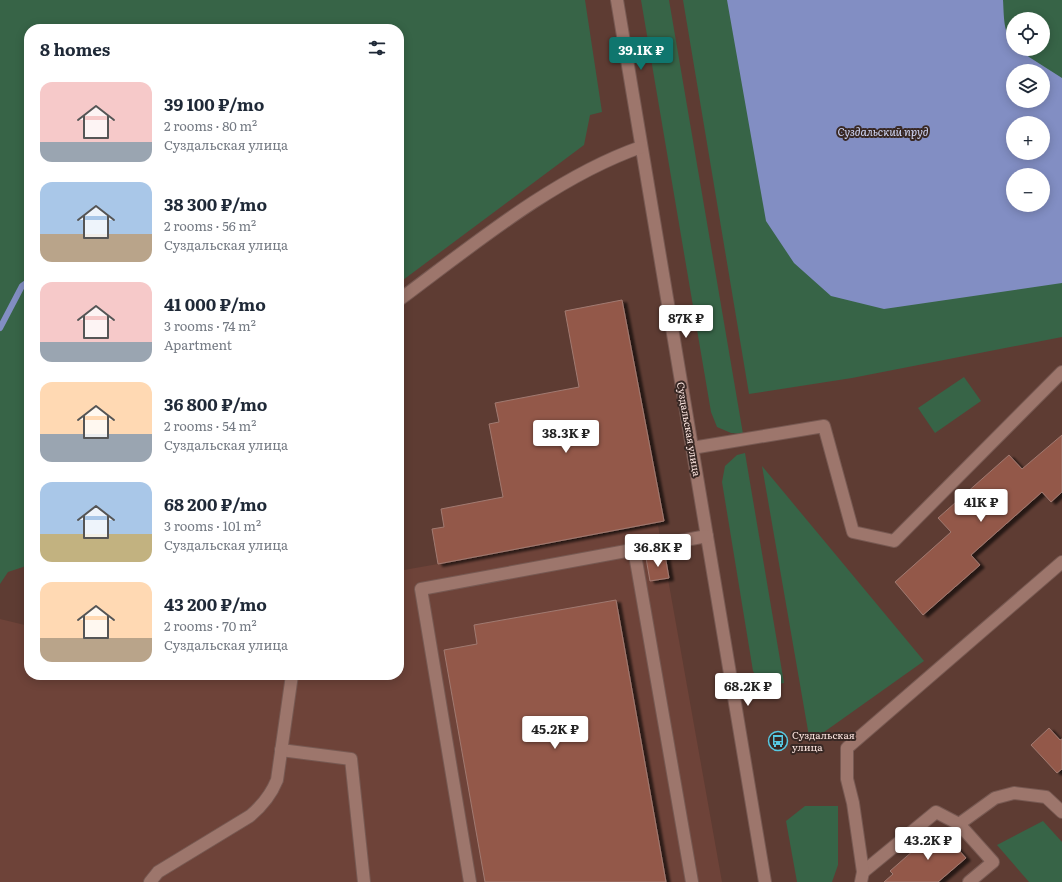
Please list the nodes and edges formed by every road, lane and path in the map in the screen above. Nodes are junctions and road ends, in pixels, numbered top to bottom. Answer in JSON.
{"nodes":[{"id":1,"x":617,"y":0,"type":"edge"},
{"id":2,"x":642,"y":147,"type":"junction"},
{"id":3,"x":404,"y":296,"type":"edge"},
{"id":4,"x":1062,"y":372,"type":"edge"},
{"id":5,"x":692,"y":448,"type":"junction"},
{"id":6,"x":707,"y":536,"type":"junction"},
{"id":7,"x":634,"y":549,"type":"junction"},
{"id":8,"x":1062,"y":562,"type":"edge"},
{"id":9,"x":291,"y":680,"type":"edge"},
{"id":10,"x":281,"y":750,"type":"junction"},
{"id":11,"x":1062,"y":812,"type":"edge"},
{"id":12,"x":959,"y":824,"type":"junction"},
{"id":13,"x":862,"y":877,"type":"edge"},
{"id":14,"x":150,"y":882,"type":"edge"},
{"id":15,"x":364,"y":882,"type":"edge"},
{"id":16,"x":470,"y":882,"type":"edge"},
{"id":17,"x":692,"y":882,"type":"edge"},
{"id":18,"x":765,"y":882,"type":"edge"},
{"id":19,"x":969,"y":882,"type":"edge"}],
"edges":[{"from":1,"to":2,"type":"street","name":"Суздальская улица"},
{"from":2,"to":3,"type":"street"},
{"from":2,"to":5,"type":"street","name":"Суздальская улица"},
{"from":4,"to":5,"type":"street"},
{"from":5,"to":6,"type":"street","name":"Суздальская улица"},
{"from":6,"to":7,"type":"street"},
{"from":6,"to":18,"type":"street","name":"Суздальская улица"},
{"from":7,"to":16,"type":"street"},
{"from":7,"to":17,"type":"street"},
{"from":8,"to":13,"type":"street"},
{"from":9,"to":10,"type":"street"},
{"from":10,"to":14,"type":"street"},
{"from":10,"to":15,"type":"street"},
{"from":11,"to":12,"type":"street"},
{"from":12,"to":13,"type":"street"},
{"from":12,"to":19,"type":"street"}]}
